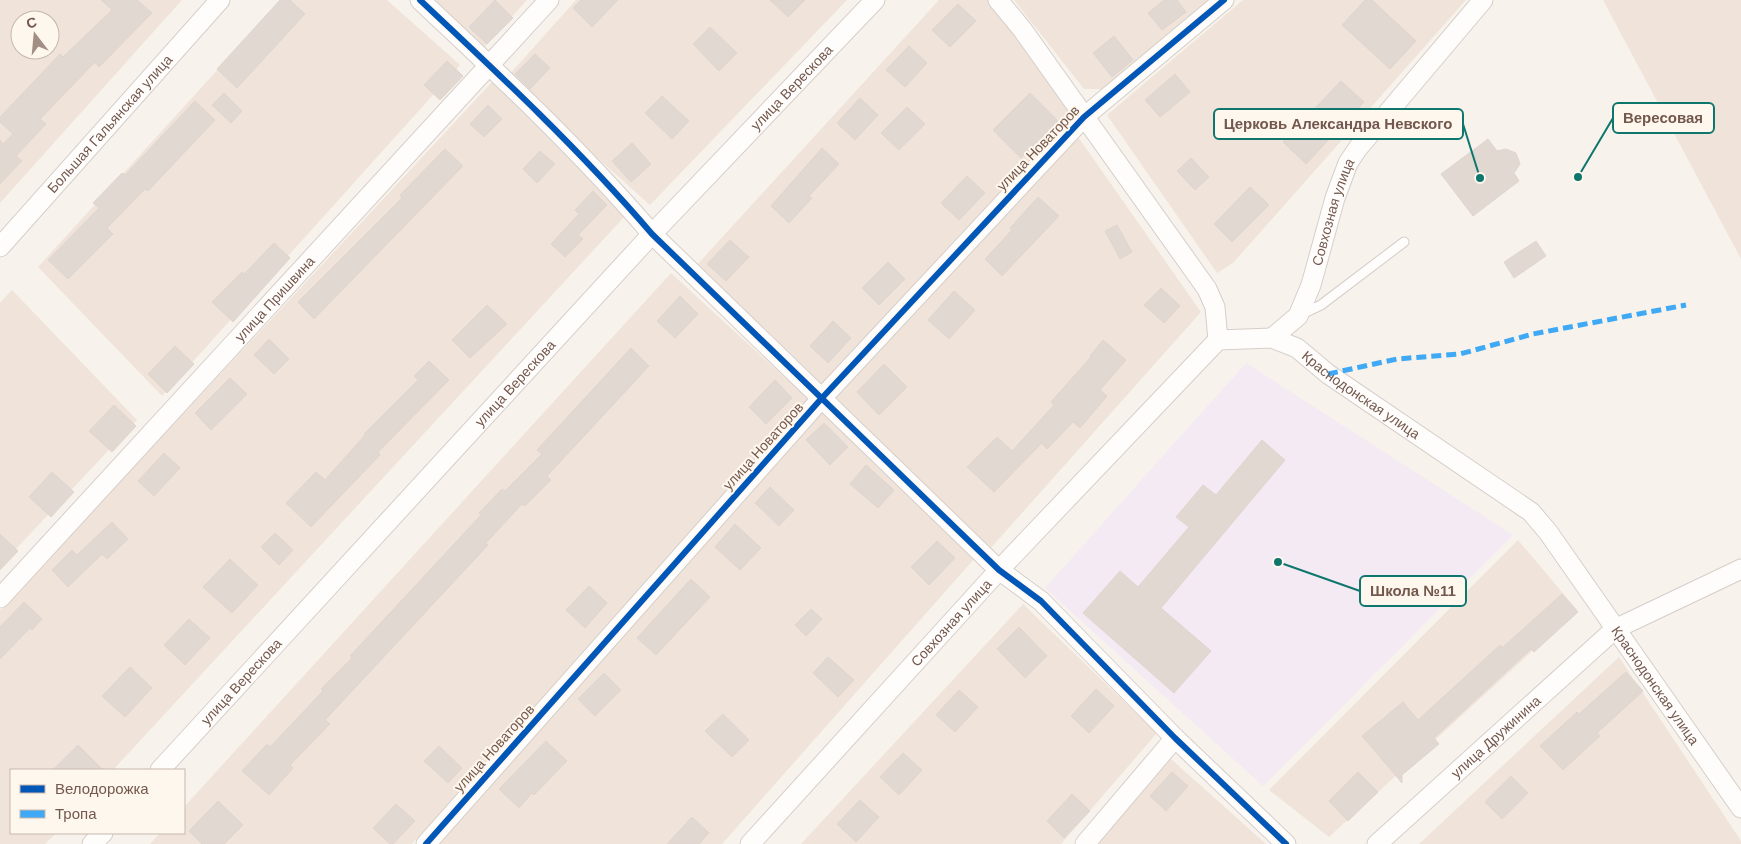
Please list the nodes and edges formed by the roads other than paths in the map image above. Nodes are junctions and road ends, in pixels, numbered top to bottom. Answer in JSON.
{"nodes":[{"id":1,"x":220,"y":0,"type":"edge"},
{"id":2,"x":420,"y":0,"type":"edge"},
{"id":3,"x":549,"y":0,"type":"edge"},
{"id":4,"x":874,"y":0,"type":"edge"},
{"id":5,"x":998,"y":0,"type":"edge"},
{"id":6,"x":1224,"y":0,"type":"edge"},
{"id":7,"x":1483,"y":0,"type":"edge"},
{"id":8,"x":488,"y":65,"type":"junction"},
{"id":9,"x":1084,"y":117,"type":"junction"},
{"id":10,"x":652,"y":234,"type":"junction"},
{"id":11,"x":1404,"y":242,"type":"dead end"},
{"id":12,"x":0,"y":247,"type":"edge"},
{"id":13,"x":1298,"y":316,"type":"junction"},
{"id":14,"x":1272,"y":338,"type":"junction"},
{"id":15,"x":1218,"y":340,"type":"junction"},
{"id":16,"x":821,"y":399,"type":"junction"},
{"id":17,"x":1741,"y":569,"type":"edge"},
{"id":18,"x":999,"y":570,"type":"junction"},
{"id":19,"x":0,"y":598,"type":"edge"},
{"id":20,"x":1615,"y":629,"type":"junction"},
{"id":21,"x":1175,"y":738,"type":"junction"},
{"id":22,"x":161,"y":769,"type":"edge"},
{"id":23,"x":1741,"y":808,"type":"edge"},
{"id":24,"x":102,"y":834,"type":"edge"},
{"id":25,"x":92,"y":844,"type":"edge"},
{"id":26,"x":426,"y":844,"type":"edge"},
{"id":27,"x":750,"y":844,"type":"edge"},
{"id":28,"x":1085,"y":844,"type":"edge"},
{"id":29,"x":1286,"y":844,"type":"edge"},
{"id":30,"x":1377,"y":844,"type":"edge"}],
"edges":[{"from":1,"to":12,"type":"street","name":"Большая Гальянская улица"},
{"from":2,"to":8,"type":"street"},
{"from":3,"to":8,"type":"street","name":"улица Пришвина"},
{"from":4,"to":10,"type":"street","name":"улица Верескова"},
{"from":5,"to":9,"type":"street"},
{"from":6,"to":9,"type":"street","name":"улица Новаторов"},
{"from":7,"to":13,"type":"street","name":"Совхозная улица"},
{"from":8,"to":10,"type":"street"},
{"from":8,"to":19,"type":"street","name":"улица Пришвина"},
{"from":9,"to":15,"type":"street"},
{"from":9,"to":16,"type":"street","name":"улица Новаторов"},
{"from":10,"to":16,"type":"street"},
{"from":10,"to":22,"type":"street","name":"улица Верескова"},
{"from":11,"to":13,"type":"lane"},
{"from":13,"to":14,"type":"street","name":"Совхозная улица"},
{"from":14,"to":15,"type":"street","name":"Краснодонская улица"},
{"from":14,"to":20,"type":"street","name":"Краснодонская улица"},
{"from":15,"to":18,"type":"street","name":"Совхозная улица"},
{"from":16,"to":18,"type":"street"},
{"from":16,"to":26,"type":"street","name":"улица Новаторов"},
{"from":17,"to":20,"type":"street","name":"улица Дружинина"},
{"from":18,"to":21,"type":"street"},
{"from":18,"to":27,"type":"street","name":"Совхозная улица"},
{"from":20,"to":23,"type":"street","name":"Краснодонская улица"},
{"from":20,"to":30,"type":"street","name":"улица Дружинина"},
{"from":21,"to":28,"type":"street"},
{"from":21,"to":29,"type":"street"},
{"from":24,"to":25,"type":"street"}]}
